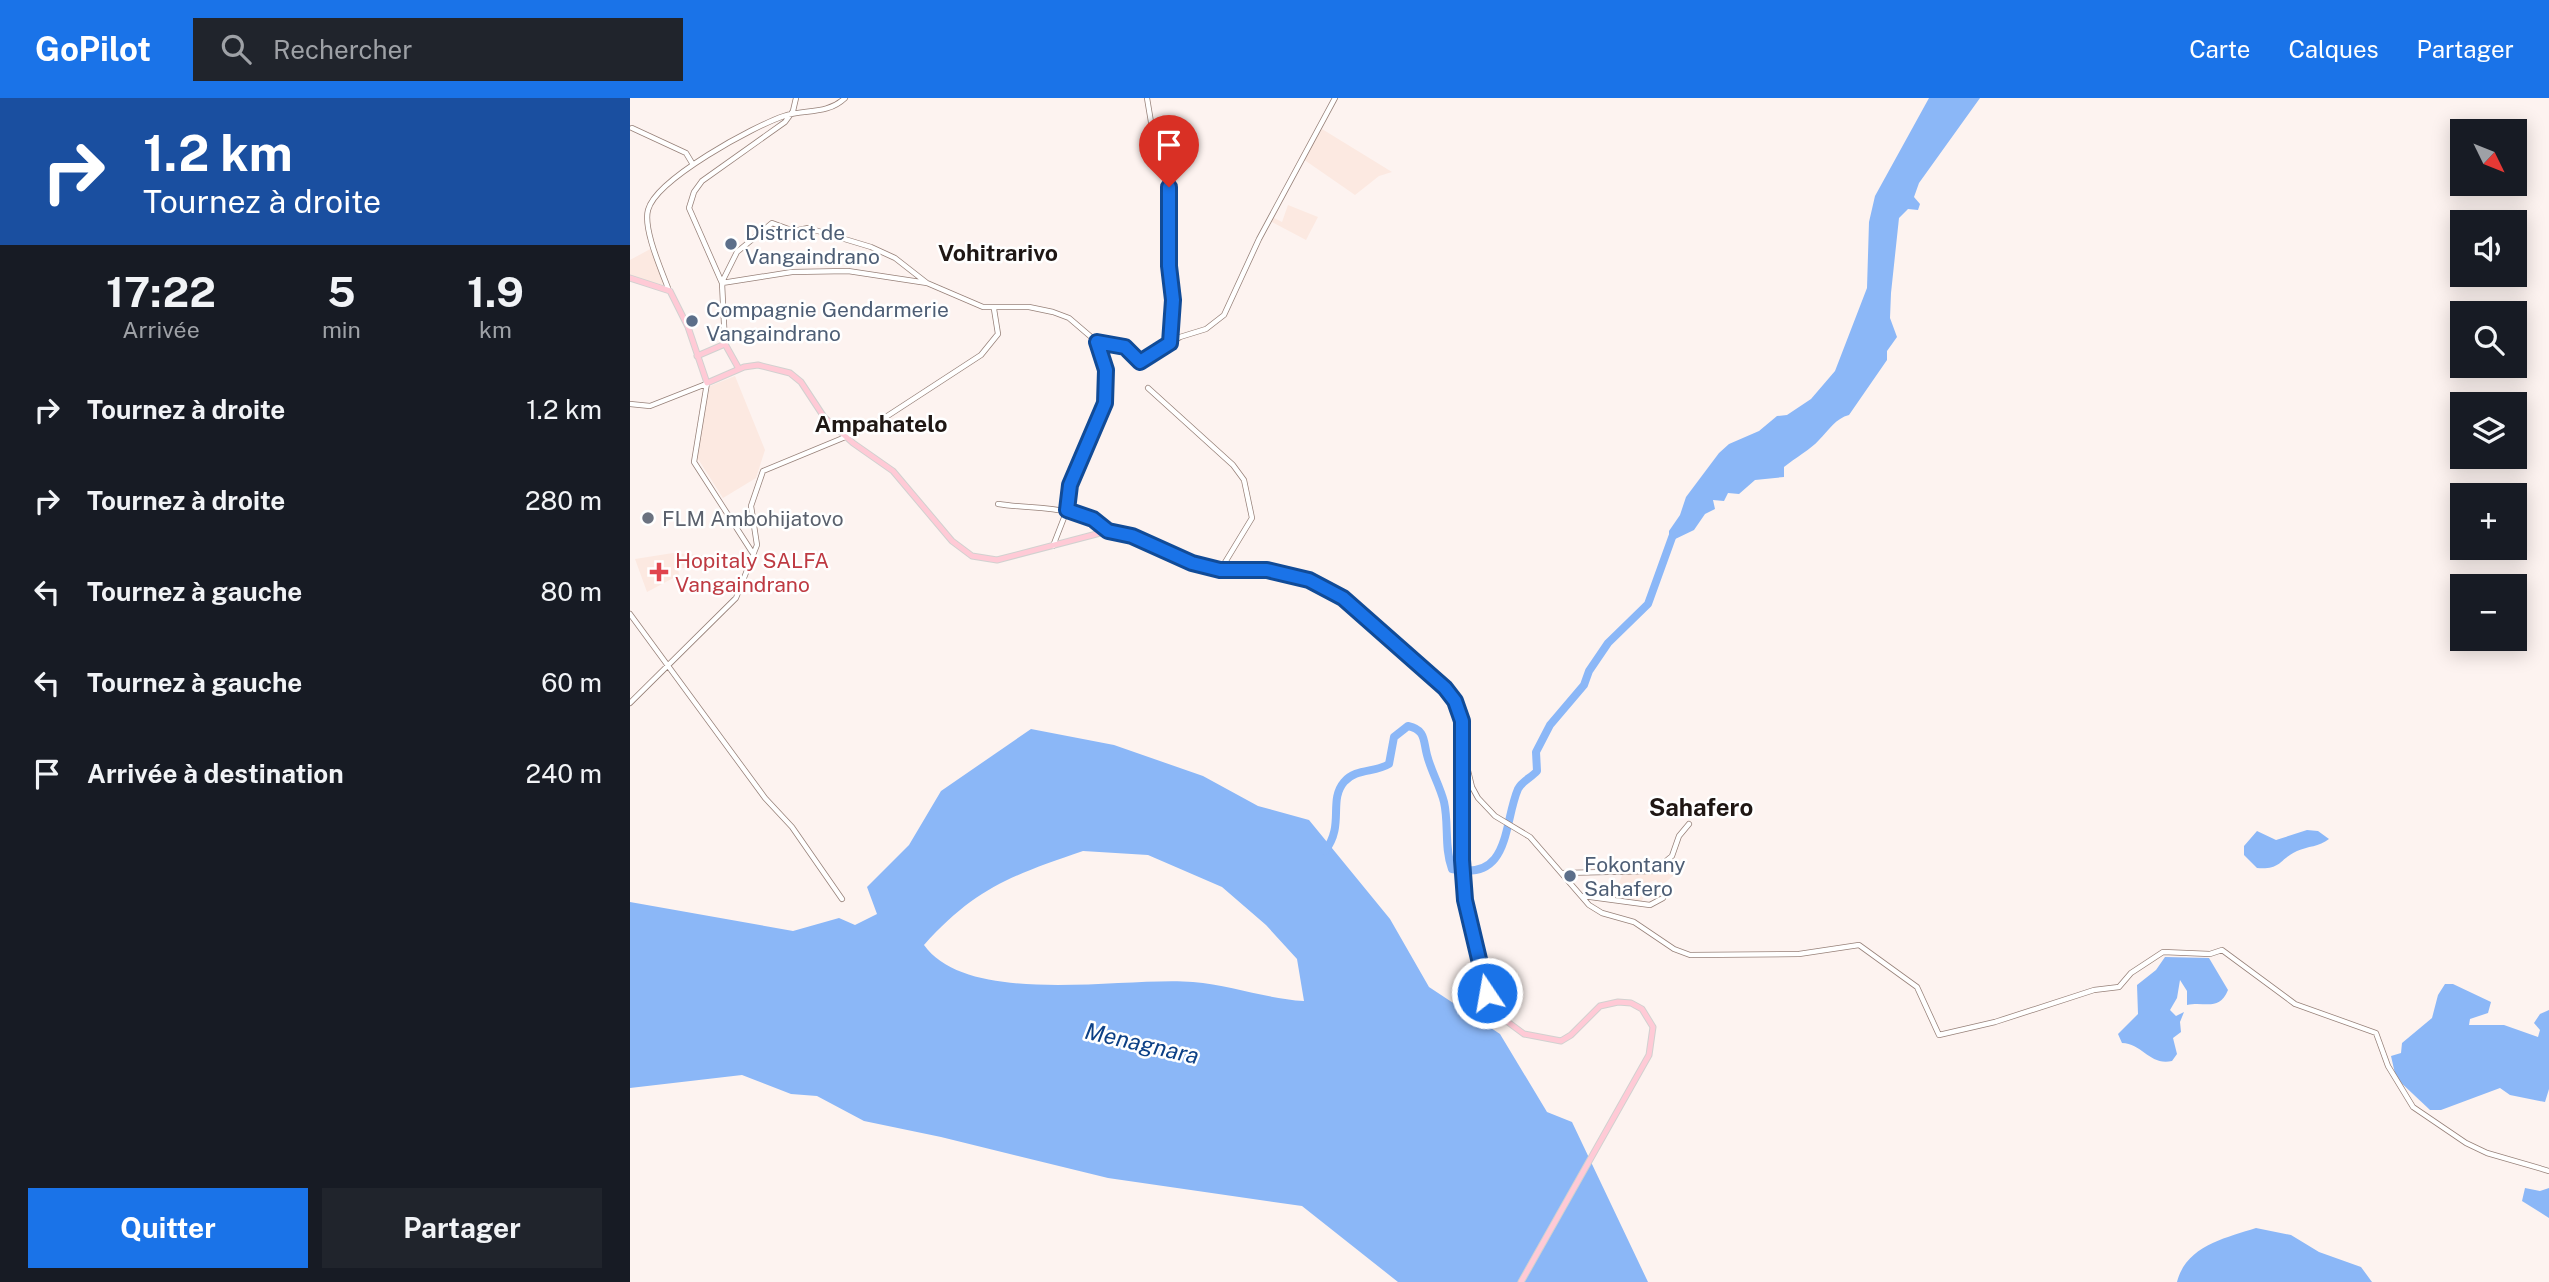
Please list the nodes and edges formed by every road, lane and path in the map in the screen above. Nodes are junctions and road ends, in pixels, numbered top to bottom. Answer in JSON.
{"nodes":[{"id":1,"x":796,"y":98,"type":"edge"},
{"id":2,"x":845,"y":98,"type":"edge"},
{"id":3,"x":1147,"y":98,"type":"edge"},
{"id":4,"x":1335,"y":98,"type":"edge"},
{"id":5,"x":791,"y":114,"type":"junction"},
{"id":6,"x":632,"y":128,"type":"edge"},
{"id":7,"x":692,"y":163,"type":"junction"},
{"id":8,"x":630,"y":278,"type":"edge"},
{"id":9,"x":927,"y":282,"type":"junction"},
{"id":10,"x":722,"y":283,"type":"junction"},
{"id":11,"x":667,"y":288,"type":"junction"},
{"id":12,"x":994,"y":309,"type":"junction"},
{"id":13,"x":1097,"y":342,"type":"junction"},
{"id":14,"x":1170,"y":343,"type":"junction"},
{"id":15,"x":725,"y":344,"type":"junction"},
{"id":16,"x":697,"y":356,"type":"junction"},
{"id":17,"x":739,"y":369,"type":"junction"},
{"id":18,"x":707,"y":383,"type":"junction"},
{"id":19,"x":1148,"y":388,"type":"dead end"},
{"id":20,"x":630,"y":404,"type":"edge"},
{"id":21,"x":845,"y":437,"type":"junction"},
{"id":22,"x":998,"y":504,"type":"dead end"},
{"id":23,"x":1067,"y":510,"type":"junction"},
{"id":24,"x":1108,"y":531,"type":"junction"},
{"id":25,"x":1053,"y":547,"type":"junction"},
{"id":26,"x":752,"y":552,"type":"junction"},
{"id":27,"x":1220,"y":570,"type":"junction"},
{"id":28,"x":630,"y":614,"type":"edge"},
{"id":29,"x":669,"y":667,"type":"junction"},
{"id":30,"x":630,"y":703,"type":"edge"},
{"id":31,"x":1464,"y":754,"type":"junction"},
{"id":32,"x":1689,"y":824,"type":"dead end"},
{"id":33,"x":1561,"y":873,"type":"junction"},
{"id":34,"x":1581,"y":896,"type":"junction"},
{"id":35,"x":1662,"y":898,"type":"dead end"},
{"id":36,"x":842,"y":899,"type":"dead end"},
{"id":37,"x":2549,"y":1171,"type":"edge"},
{"id":38,"x":1521,"y":1282,"type":"edge"}],
"edges":[{"from":1,"to":5,"type":"street"},
{"from":2,"to":5,"type":"street"},
{"from":3,"to":14,"type":"street"},
{"from":4,"to":14,"type":"street"},
{"from":5,"to":7,"type":"street"},
{"from":5,"to":10,"type":"street"},
{"from":6,"to":7,"type":"street"},
{"from":7,"to":11,"type":"street"},
{"from":8,"to":11,"type":"main road"},
{"from":9,"to":10,"type":"street"},
{"from":9,"to":10,"type":"street"},
{"from":9,"to":12,"type":"street"},
{"from":10,"to":15,"type":"street"},
{"from":11,"to":16,"type":"main road"},
{"from":12,"to":13,"type":"street"},
{"from":12,"to":21,"type":"street"},
{"from":13,"to":14,"type":"street"},
{"from":13,"to":23,"type":"street"},
{"from":15,"to":16,"type":"main road"},
{"from":15,"to":17,"type":"main road"},
{"from":16,"to":18,"type":"main road"},
{"from":17,"to":18,"type":"main road"},
{"from":17,"to":21,"type":"main road"},
{"from":18,"to":20,"type":"street"},
{"from":18,"to":26,"type":"street"},
{"from":19,"to":27,"type":"street"},
{"from":21,"to":25,"type":"main road"},
{"from":21,"to":26,"type":"street"},
{"from":22,"to":23,"type":"street"},
{"from":23,"to":24,"type":"street"},
{"from":23,"to":25,"type":"street"},
{"from":24,"to":25,"type":"main road"},
{"from":24,"to":27,"type":"main road"},
{"from":26,"to":29,"type":"street"},
{"from":27,"to":31,"type":"main road"},
{"from":28,"to":29,"type":"street"},
{"from":29,"to":30,"type":"street"},
{"from":29,"to":36,"type":"street"},
{"from":31,"to":33,"type":"street"},
{"from":31,"to":38,"type":"main road"},
{"from":32,"to":33,"type":"street"},
{"from":33,"to":34,"type":"street"},
{"from":34,"to":35,"type":"street"},
{"from":34,"to":37,"type":"street"}]}
